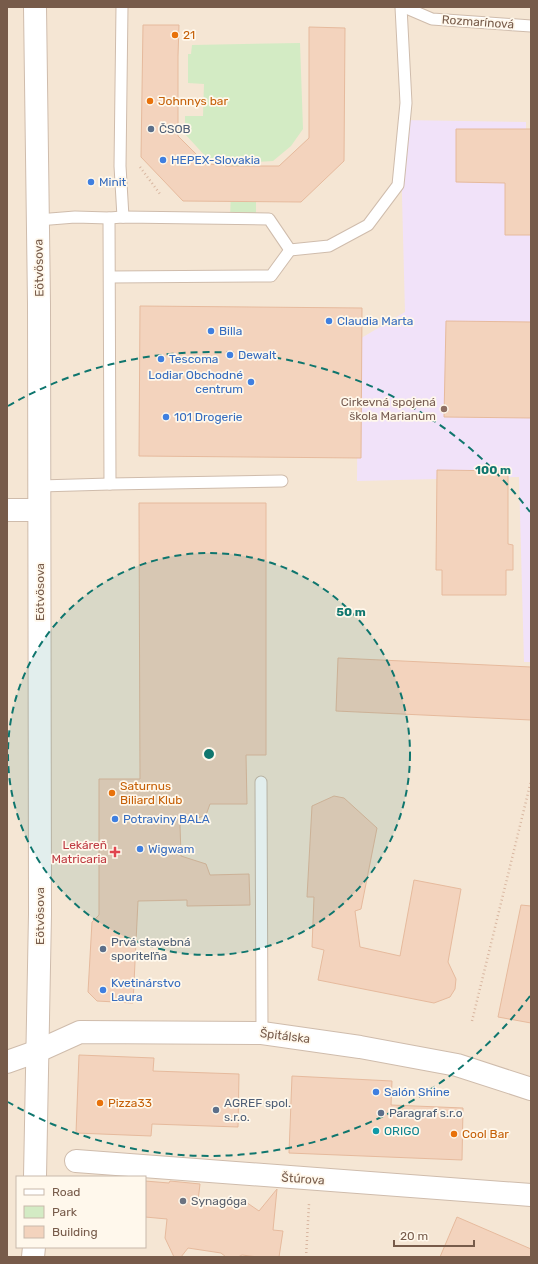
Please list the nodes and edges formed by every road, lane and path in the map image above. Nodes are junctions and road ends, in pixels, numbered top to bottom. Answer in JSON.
{"nodes":[{"id":1,"x":35,"y":7,"type":"edge"},
{"id":2,"x":122,"y":7,"type":"edge"},
{"id":3,"x":402,"y":7,"type":"edge"},
{"id":4,"x":531,"y":26,"type":"edge"},
{"id":5,"x":123,"y":217,"type":"junction"},
{"id":6,"x":109,"y":218,"type":"junction"},
{"id":7,"x":38,"y":220,"type":"junction"},
{"id":8,"x":290,"y":250,"type":"junction"},
{"id":9,"x":110,"y":277,"type":"junction"},
{"id":10,"x":282,"y":482,"type":"dead end"},
{"id":11,"x":110,"y":484,"type":"junction"},
{"id":12,"x":40,"y":486,"type":"junction"},
{"id":13,"x":7,"y":510,"type":"edge"},
{"id":14,"x":40,"y":510,"type":"junction"},
{"id":15,"x":531,"y":781,"type":"edge"},
{"id":16,"x":261,"y":782,"type":"dead end"},
{"id":17,"x":472,"y":1021,"type":"dead end"},
{"id":18,"x":262,"y":1033,"type":"junction"},
{"id":19,"x":38,"y":1051,"type":"junction"},
{"id":20,"x":7,"y":1062,"type":"edge"},
{"id":21,"x":531,"y":1089,"type":"edge"},
{"id":22,"x":76,"y":1162,"type":"dead end"},
{"id":23,"x":35,"y":1176,"type":"edge"},
{"id":24,"x":310,"y":1179,"type":"junction"},
{"id":25,"x":531,"y":1195,"type":"edge"},
{"id":26,"x":306,"y":1257,"type":"edge"}],
"edges":[{"from":1,"to":7,"type":"street","name":"Eötvösova"},
{"from":2,"to":5,"type":"lane"},
{"from":3,"to":4,"type":"lane","name":"Rozmarínová"},
{"from":3,"to":8,"type":"lane"},
{"from":5,"to":6,"type":"lane"},
{"from":5,"to":8,"type":"lane"},
{"from":6,"to":7,"type":"lane"},
{"from":6,"to":9,"type":"lane"},
{"from":7,"to":12,"type":"street","name":"Eötvösova"},
{"from":8,"to":9,"type":"lane"},
{"from":9,"to":11,"type":"lane"},
{"from":10,"to":11,"type":"lane"},
{"from":11,"to":12,"type":"lane"},
{"from":12,"to":14,"type":"street","name":"Eötvösova"},
{"from":13,"to":14,"type":"street"},
{"from":14,"to":19,"type":"street","name":"Eötvösova"},
{"from":15,"to":17,"type":"path"},
{"from":16,"to":18,"type":"lane"},
{"from":18,"to":19,"type":"street","name":"Špitálska"},
{"from":18,"to":21,"type":"street","name":"Špitálska"},
{"from":19,"to":20,"type":"street","name":"Špitálska"},
{"from":19,"to":23,"type":"street","name":"Eötvösova"},
{"from":22,"to":24,"type":"street","name":"Štúrova"},
{"from":24,"to":25,"type":"street","name":"Štúrova"},
{"from":24,"to":26,"type":"path"}]}
